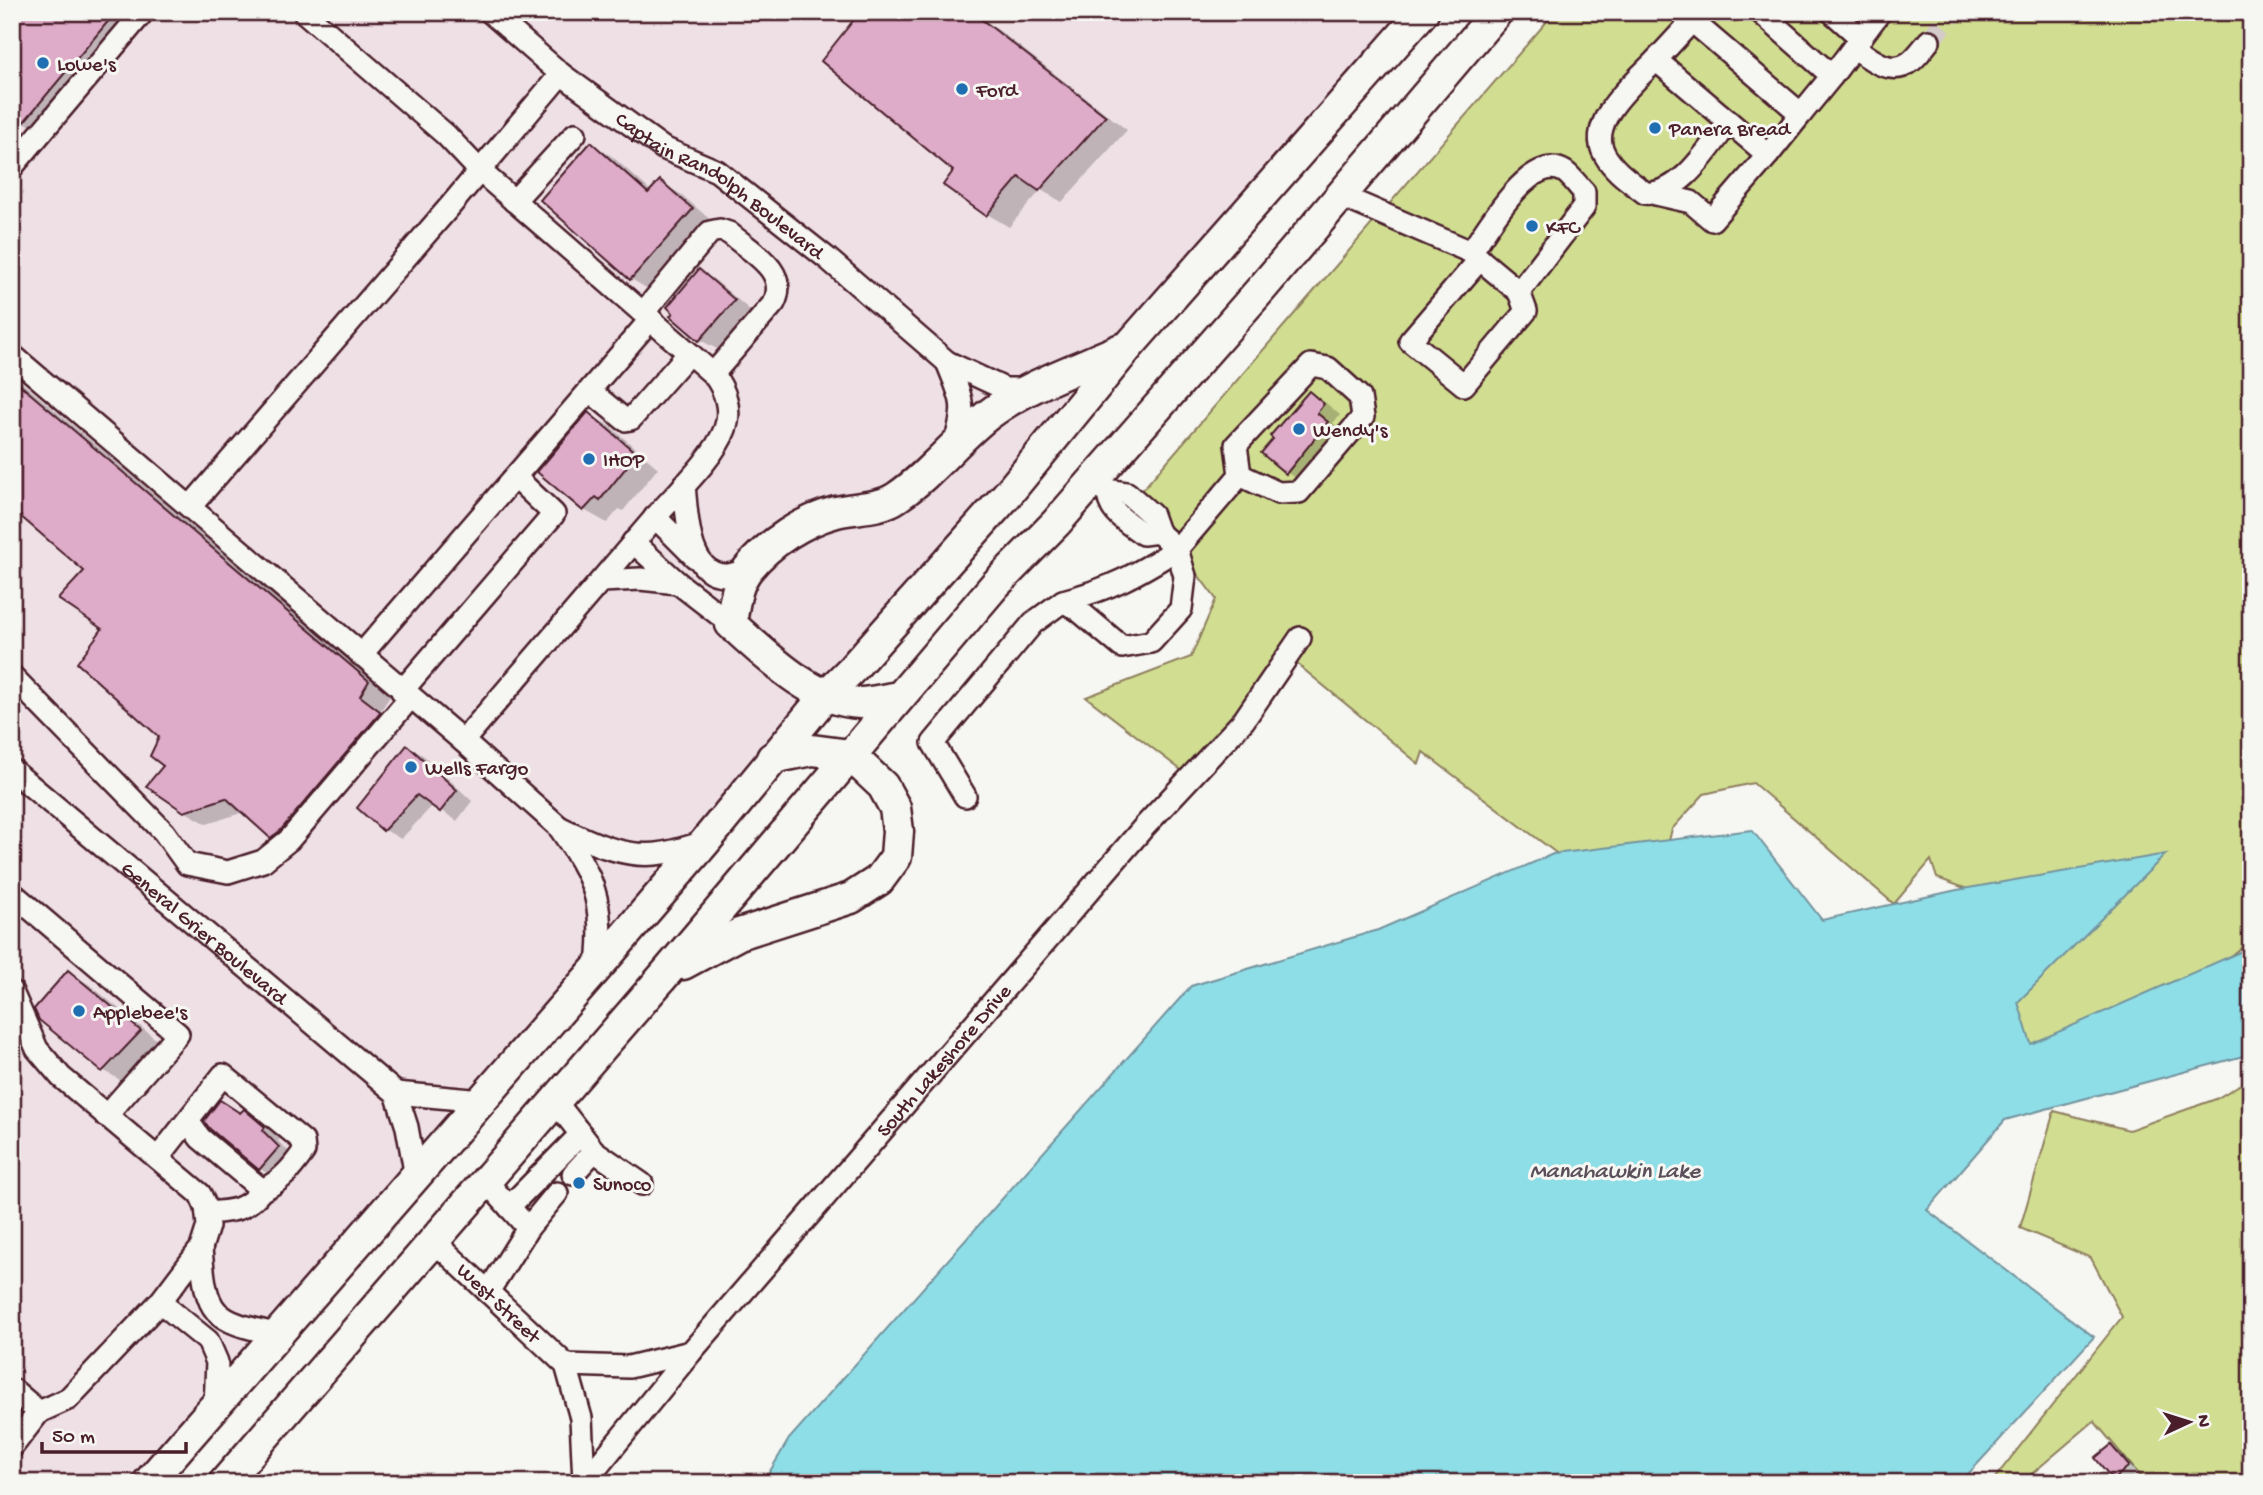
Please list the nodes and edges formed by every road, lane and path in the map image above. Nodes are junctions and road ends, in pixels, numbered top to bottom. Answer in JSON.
{"nodes":[{"id":1,"x":143,"y":12,"type":"edge"},
{"id":2,"x":304,"y":12,"type":"edge"},
{"id":3,"x":490,"y":12,"type":"edge"},
{"id":4,"x":1423,"y":12,"type":"edge"},
{"id":5,"x":1497,"y":12,"type":"edge"},
{"id":6,"x":1760,"y":12,"type":"edge"},
{"id":7,"x":1832,"y":12,"type":"edge"},
{"id":8,"x":1880,"y":12,"type":"edge"},
{"id":9,"x":1696,"y":16,"type":"edge"},
{"id":10,"x":1929,"y":41,"type":"tunnel mouth"},
{"id":11,"x":1858,"y":42,"type":"junction"},
{"id":12,"x":1656,"y":60,"type":"junction"},
{"id":13,"x":561,"y":74,"type":"junction"},
{"id":14,"x":1832,"y":76,"type":"junction"},
{"id":15,"x":1801,"y":114,"type":"junction"},
{"id":16,"x":1730,"y":122,"type":"junction"},
{"id":17,"x":575,"y":134,"type":"dead end"},
{"id":18,"x":1768,"y":155,"type":"junction"},
{"id":19,"x":12,"y":167,"type":"edge"},
{"id":20,"x":480,"y":171,"type":"junction"},
{"id":21,"x":1656,"y":194,"type":"junction"},
{"id":22,"x":1341,"y":196,"type":"junction"},
{"id":23,"x":514,"y":201,"type":"junction"},
{"id":24,"x":1475,"y":255,"type":"junction"},
{"id":25,"x":1519,"y":292,"type":"junction"},
{"id":26,"x":647,"y":316,"type":"junction"},
{"id":27,"x":1128,"y":346,"type":"junction"},
{"id":28,"x":689,"y":353,"type":"junction"},
{"id":29,"x":12,"y":355,"type":"edge"},
{"id":30,"x":947,"y":362,"type":"junction"},
{"id":31,"x":713,"y":374,"type":"junction"},
{"id":32,"x":1032,"y":389,"type":"junction"},
{"id":33,"x":590,"y":391,"type":"junction"},
{"id":34,"x":953,"y":448,"type":"junction"},
{"id":35,"x":1240,"y":475,"type":"junction"},
{"id":36,"x":515,"y":477,"type":"junction"},
{"id":37,"x":1102,"y":484,"type":"junction"},
{"id":38,"x":684,"y":485,"type":"junction"},
{"id":39,"x":190,"y":507,"type":"junction"},
{"id":40,"x":655,"y":517,"type":"junction"},
{"id":41,"x":633,"y":542,"type":"junction"},
{"id":42,"x":1177,"y":549,"type":"junction"},
{"id":43,"x":697,"y":559,"type":"junction"},
{"id":44,"x":747,"y":570,"type":"junction"},
{"id":45,"x":602,"y":581,"type":"junction"},
{"id":46,"x":678,"y":583,"type":"junction"},
{"id":47,"x":1063,"y":601,"type":"junction"},
{"id":48,"x":731,"y":624,"type":"junction"},
{"id":49,"x":1300,"y":638,"type":"dead end"},
{"id":50,"x":361,"y":655,"type":"junction"},
{"id":51,"x":12,"y":676,"type":"edge"},
{"id":52,"x":406,"y":694,"type":"junction"},
{"id":53,"x":825,"y":696,"type":"junction"},
{"id":54,"x":898,"y":697,"type":"junction"},
{"id":55,"x":463,"y":741,"type":"junction"},
{"id":56,"x":850,"y":755,"type":"junction"},
{"id":57,"x":772,"y":758,"type":"junction"},
{"id":58,"x":12,"y":770,"type":"edge"},
{"id":59,"x":965,"y":796,"type":"dead end"},
{"id":60,"x":559,"y":827,"type":"junction"},
{"id":61,"x":705,"y":842,"type":"junction"},
{"id":62,"x":12,"y":892,"type":"edge"},
{"id":63,"x":598,"y":965,"type":"junction"},
{"id":64,"x":667,"y":972,"type":"junction"},
{"id":65,"x":12,"y":992,"type":"edge"},
{"id":66,"x":396,"y":1093,"type":"junction"},
{"id":67,"x":482,"y":1101,"type":"junction"},
{"id":68,"x":555,"y":1101,"type":"junction"},
{"id":69,"x":106,"y":1116,"type":"junction"},
{"id":70,"x":187,"y":1121,"type":"junction"},
{"id":71,"x":587,"y":1143,"type":"junction"},
{"id":72,"x":158,"y":1158,"type":"junction"},
{"id":73,"x":573,"y":1174,"type":"dead end"},
{"id":74,"x":416,"y":1177,"type":"junction"},
{"id":75,"x":485,"y":1180,"type":"junction"},
{"id":76,"x":642,"y":1184,"type":"dead end"},
{"id":77,"x":262,"y":1190,"type":"junction"},
{"id":78,"x":557,"y":1193,"type":"dead end"},
{"id":79,"x":509,"y":1207,"type":"junction"},
{"id":80,"x":207,"y":1213,"type":"junction"},
{"id":81,"x":527,"y":1227,"type":"junction"},
{"id":82,"x":433,"y":1240,"type":"junction"},
{"id":83,"x":201,"y":1248,"type":"junction"},
{"id":84,"x":488,"y":1292,"type":"junction"},
{"id":85,"x":160,"y":1303,"type":"junction"},
{"id":86,"x":277,"y":1334,"type":"junction"},
{"id":87,"x":691,"y":1352,"type":"junction"},
{"id":88,"x":566,"y":1365,"type":"junction"},
{"id":89,"x":12,"y":1389,"type":"edge"},
{"id":90,"x":215,"y":1405,"type":"junction"},
{"id":91,"x":39,"y":1412,"type":"junction"},
{"id":92,"x":12,"y":1447,"type":"edge"},
{"id":93,"x":148,"y":1483,"type":"edge"},
{"id":94,"x":224,"y":1483,"type":"edge"},
{"id":95,"x":584,"y":1483,"type":"edge"}],
"edges":[{"from":1,"to":19,"type":"street"},
{"from":2,"to":20,"type":"street"},
{"from":3,"to":13,"type":"street","name":"Captain Randolph Boulevard"},
{"from":4,"to":27,"type":"highway"},
{"from":5,"to":22,"type":"highway"},
{"from":6,"to":14,"type":"street"},
{"from":7,"to":11,"type":"street"},
{"from":8,"to":11,"type":"street"},
{"from":9,"to":12,"type":"street"},
{"from":9,"to":15,"type":"street"},
{"from":10,"to":11,"type":"street"},
{"from":11,"to":14,"type":"street"},
{"from":12,"to":16,"type":"street"},
{"from":12,"to":21,"type":"street"},
{"from":13,"to":20,"type":"street"},
{"from":13,"to":30,"type":"street","name":"Captain Randolph Boulevard"},
{"from":14,"to":15,"type":"street"},
{"from":15,"to":18,"type":"street"},
{"from":16,"to":18,"type":"street"},
{"from":16,"to":21,"type":"street"},
{"from":17,"to":23,"type":"street"},
{"from":18,"to":21,"type":"street"},
{"from":20,"to":23,"type":"street"},
{"from":20,"to":39,"type":"street"},
{"from":22,"to":24,"type":"street"},
{"from":22,"to":37,"type":"highway"},
{"from":23,"to":26,"type":"street"},
{"from":24,"to":25,"type":"street"},
{"from":24,"to":25,"type":"street"},
{"from":24,"to":25,"type":"street"},
{"from":26,"to":28,"type":"street"},
{"from":26,"to":31,"type":"street"},
{"from":26,"to":33,"type":"street"},
{"from":27,"to":32,"type":"highway"},
{"from":27,"to":53,"type":"highway"},
{"from":28,"to":31,"type":"street"},
{"from":28,"to":33,"type":"street"},
{"from":29,"to":39,"type":"street"},
{"from":30,"to":32,"type":"street","name":"Captain Randolph Boulevard"},
{"from":30,"to":34,"type":"street","name":"Captain Randolph Boulevard"},
{"from":31,"to":38,"type":"street"},
{"from":32,"to":34,"type":"highway"},
{"from":33,"to":36,"type":"street"},
{"from":34,"to":44,"type":"highway"},
{"from":35,"to":35,"type":"street"},
{"from":35,"to":42,"type":"street"},
{"from":36,"to":50,"type":"street"},
{"from":36,"to":52,"type":"street"},
{"from":37,"to":42,"type":"street"},
{"from":37,"to":54,"type":"highway"},
{"from":38,"to":40,"type":"street"},
{"from":38,"to":43,"type":"street"},
{"from":39,"to":50,"type":"street"},
{"from":40,"to":41,"type":"street"},
{"from":40,"to":43,"type":"street"},
{"from":41,"to":45,"type":"street"},
{"from":41,"to":46,"type":"street"},
{"from":42,"to":47,"type":"street"},
{"from":42,"to":47,"type":"street"},
{"from":43,"to":44,"type":"street"},
{"from":44,"to":48,"type":"highway"},
{"from":45,"to":46,"type":"street"},
{"from":45,"to":55,"type":"street"},
{"from":46,"to":48,"type":"street"},
{"from":47,"to":59,"type":"street"},
{"from":48,"to":53,"type":"highway"},
{"from":49,"to":87,"type":"street","name":"South Lakeshore Drive"},
{"from":50,"to":52,"type":"street"},
{"from":51,"to":52,"type":"street"},
{"from":52,"to":55,"type":"street"},
{"from":53,"to":54,"type":"highway"},
{"from":53,"to":57,"type":"highway"},
{"from":54,"to":56,"type":"highway"},
{"from":55,"to":60,"type":"street"},
{"from":56,"to":57,"type":"highway"},
{"from":56,"to":64,"type":"highway"},
{"from":56,"to":64,"type":"highway"},
{"from":57,"to":61,"type":"highway"},
{"from":58,"to":66,"type":"street","name":"General Grier Boulevard"},
{"from":60,"to":61,"type":"street"},
{"from":60,"to":63,"type":"street"},
{"from":61,"to":63,"type":"highway"},
{"from":62,"to":69,"type":"street"},
{"from":63,"to":67,"type":"highway"},
{"from":64,"to":68,"type":"highway"},
{"from":65,"to":69,"type":"street"},
{"from":66,"to":67,"type":"street"},
{"from":66,"to":74,"type":"street"},
{"from":67,"to":74,"type":"highway"},
{"from":68,"to":71,"type":"street"},
{"from":68,"to":75,"type":"highway"},
{"from":69,"to":72,"type":"street"},
{"from":70,"to":72,"type":"street"},
{"from":70,"to":77,"type":"street"},
{"from":70,"to":77,"type":"street"},
{"from":71,"to":73,"type":"street"},
{"from":71,"to":76,"type":"street"},
{"from":71,"to":79,"type":"street"},
{"from":72,"to":80,"type":"street"},
{"from":74,"to":86,"type":"highway"},
{"from":75,"to":79,"type":"street"},
{"from":75,"to":82,"type":"highway"},
{"from":77,"to":80,"type":"street"},
{"from":78,"to":81,"type":"street"},
{"from":79,"to":81,"type":"street"},
{"from":80,"to":83,"type":"street"},
{"from":81,"to":84,"type":"street"},
{"from":82,"to":84,"type":"street","name":"West Street"},
{"from":82,"to":94,"type":"highway"},
{"from":83,"to":85,"type":"street"},
{"from":83,"to":86,"type":"street"},
{"from":84,"to":88,"type":"street","name":"West Street"},
{"from":85,"to":90,"type":"street"},
{"from":85,"to":91,"type":"street"},
{"from":86,"to":90,"type":"highway"},
{"from":87,"to":88,"type":"street"},
{"from":87,"to":95,"type":"street","name":"South Lakeshore Drive"},
{"from":88,"to":95,"type":"street"},
{"from":89,"to":91,"type":"street"},
{"from":90,"to":93,"type":"highway"},
{"from":91,"to":92,"type":"street"}]}
